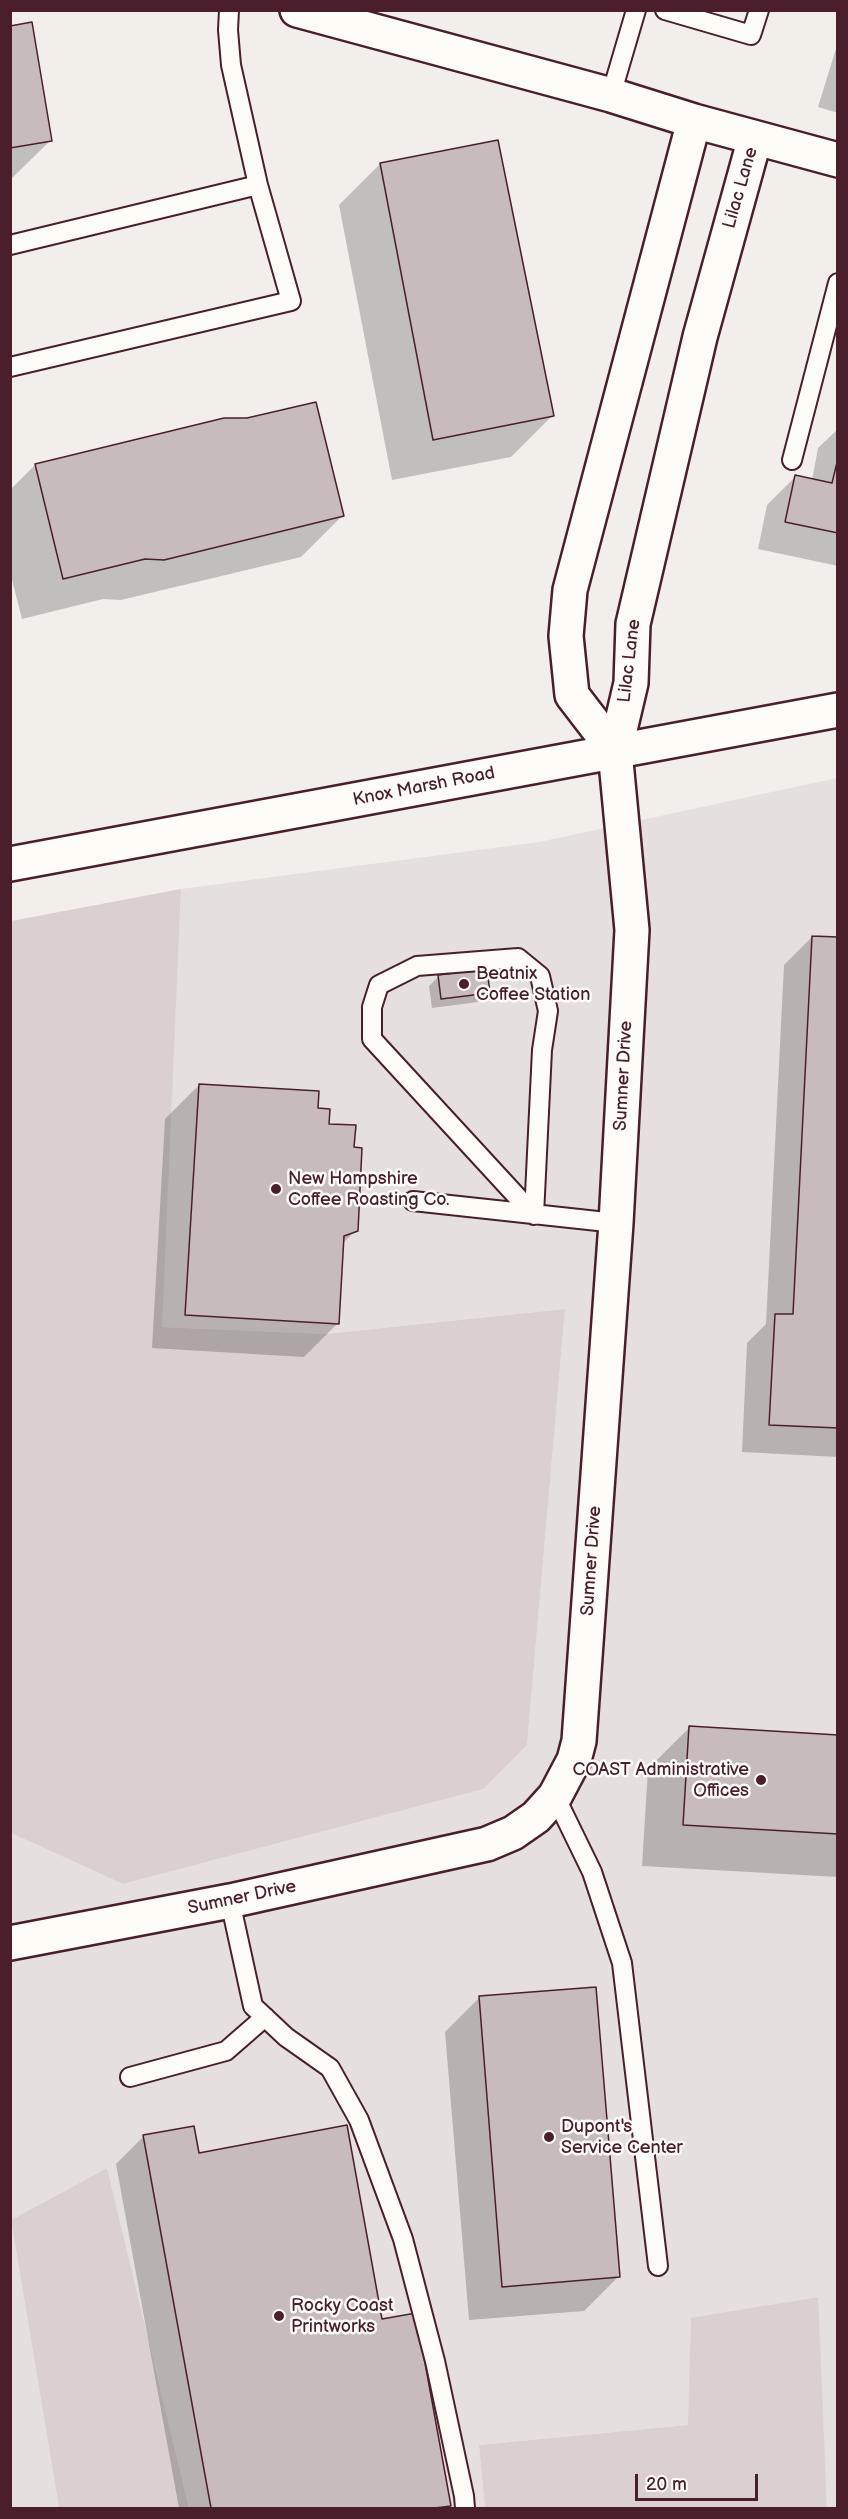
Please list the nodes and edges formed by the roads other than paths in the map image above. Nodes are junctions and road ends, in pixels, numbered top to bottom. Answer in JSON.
{"nodes":[{"id":1,"x":229,"y":10,"type":"edge"},
{"id":2,"x":297,"y":10,"type":"edge"},
{"id":3,"x":636,"y":10,"type":"edge"},
{"id":4,"x":665,"y":10,"type":"edge"},
{"id":5,"x":759,"y":10,"type":"edge"},
{"id":6,"x":612,"y":95,"type":"junction"},
{"id":7,"x":694,"y":121,"type":"junction"},
{"id":8,"x":755,"y":138,"type":"junction"},
{"id":9,"x":837,"y":160,"type":"edge"},
{"id":10,"x":258,"y":185,"type":"junction"},
{"id":11,"x":10,"y":245,"type":"edge"},
{"id":12,"x":837,"y":283,"type":"edge"},
{"id":13,"x":10,"y":367,"type":"edge"},
{"id":14,"x":792,"y":460,"type":"dead end"},
{"id":15,"x":837,"y":710,"type":"edge"},
{"id":16,"x":615,"y":752,"type":"junction"},
{"id":17,"x":10,"y":864,"type":"edge"},
{"id":18,"x":413,"y":1201,"type":"dead end"},
{"id":19,"x":534,"y":1215,"type":"junction"},
{"id":20,"x":616,"y":1223,"type":"junction"},
{"id":21,"x":555,"y":1796,"type":"junction"},
{"id":22,"x":230,"y":1901,"type":"junction"},
{"id":23,"x":10,"y":1943,"type":"edge"},
{"id":24,"x":265,"y":2017,"type":"junction"},
{"id":25,"x":130,"y":2077,"type":"dead end"},
{"id":26,"x":658,"y":2266,"type":"dead end"},
{"id":27,"x":465,"y":2508,"type":"edge"}],
"edges":[{"from":1,"to":10,"type":"lane"},
{"from":2,"to":6,"type":"street","name":"Lilac Lane"},
{"from":3,"to":6,"type":"lane"},
{"from":4,"to":5,"type":"lane"},
{"from":6,"to":7,"type":"street","name":"Lilac Lane"},
{"from":7,"to":8,"type":"street","name":"Lilac Lane"},
{"from":7,"to":16,"type":"street"},
{"from":8,"to":9,"type":"street","name":"Lilac Lane"},
{"from":8,"to":16,"type":"street","name":"Lilac Lane"},
{"from":10,"to":11,"type":"lane"},
{"from":10,"to":13,"type":"lane"},
{"from":12,"to":14,"type":"lane"},
{"from":15,"to":16,"type":"street","name":"Knox Marsh Road"},
{"from":16,"to":17,"type":"street","name":"Knox Marsh Road"},
{"from":16,"to":20,"type":"street","name":"Sumner Drive"},
{"from":18,"to":19,"type":"lane"},
{"from":19,"to":19,"type":"lane"},
{"from":19,"to":20,"type":"lane"},
{"from":20,"to":21,"type":"street","name":"Sumner Drive"},
{"from":21,"to":22,"type":"street","name":"Sumner Drive"},
{"from":21,"to":26,"type":"lane"},
{"from":22,"to":23,"type":"street","name":"Sumner Drive"},
{"from":22,"to":24,"type":"lane"},
{"from":24,"to":25,"type":"lane"},
{"from":24,"to":27,"type":"lane"}]}
